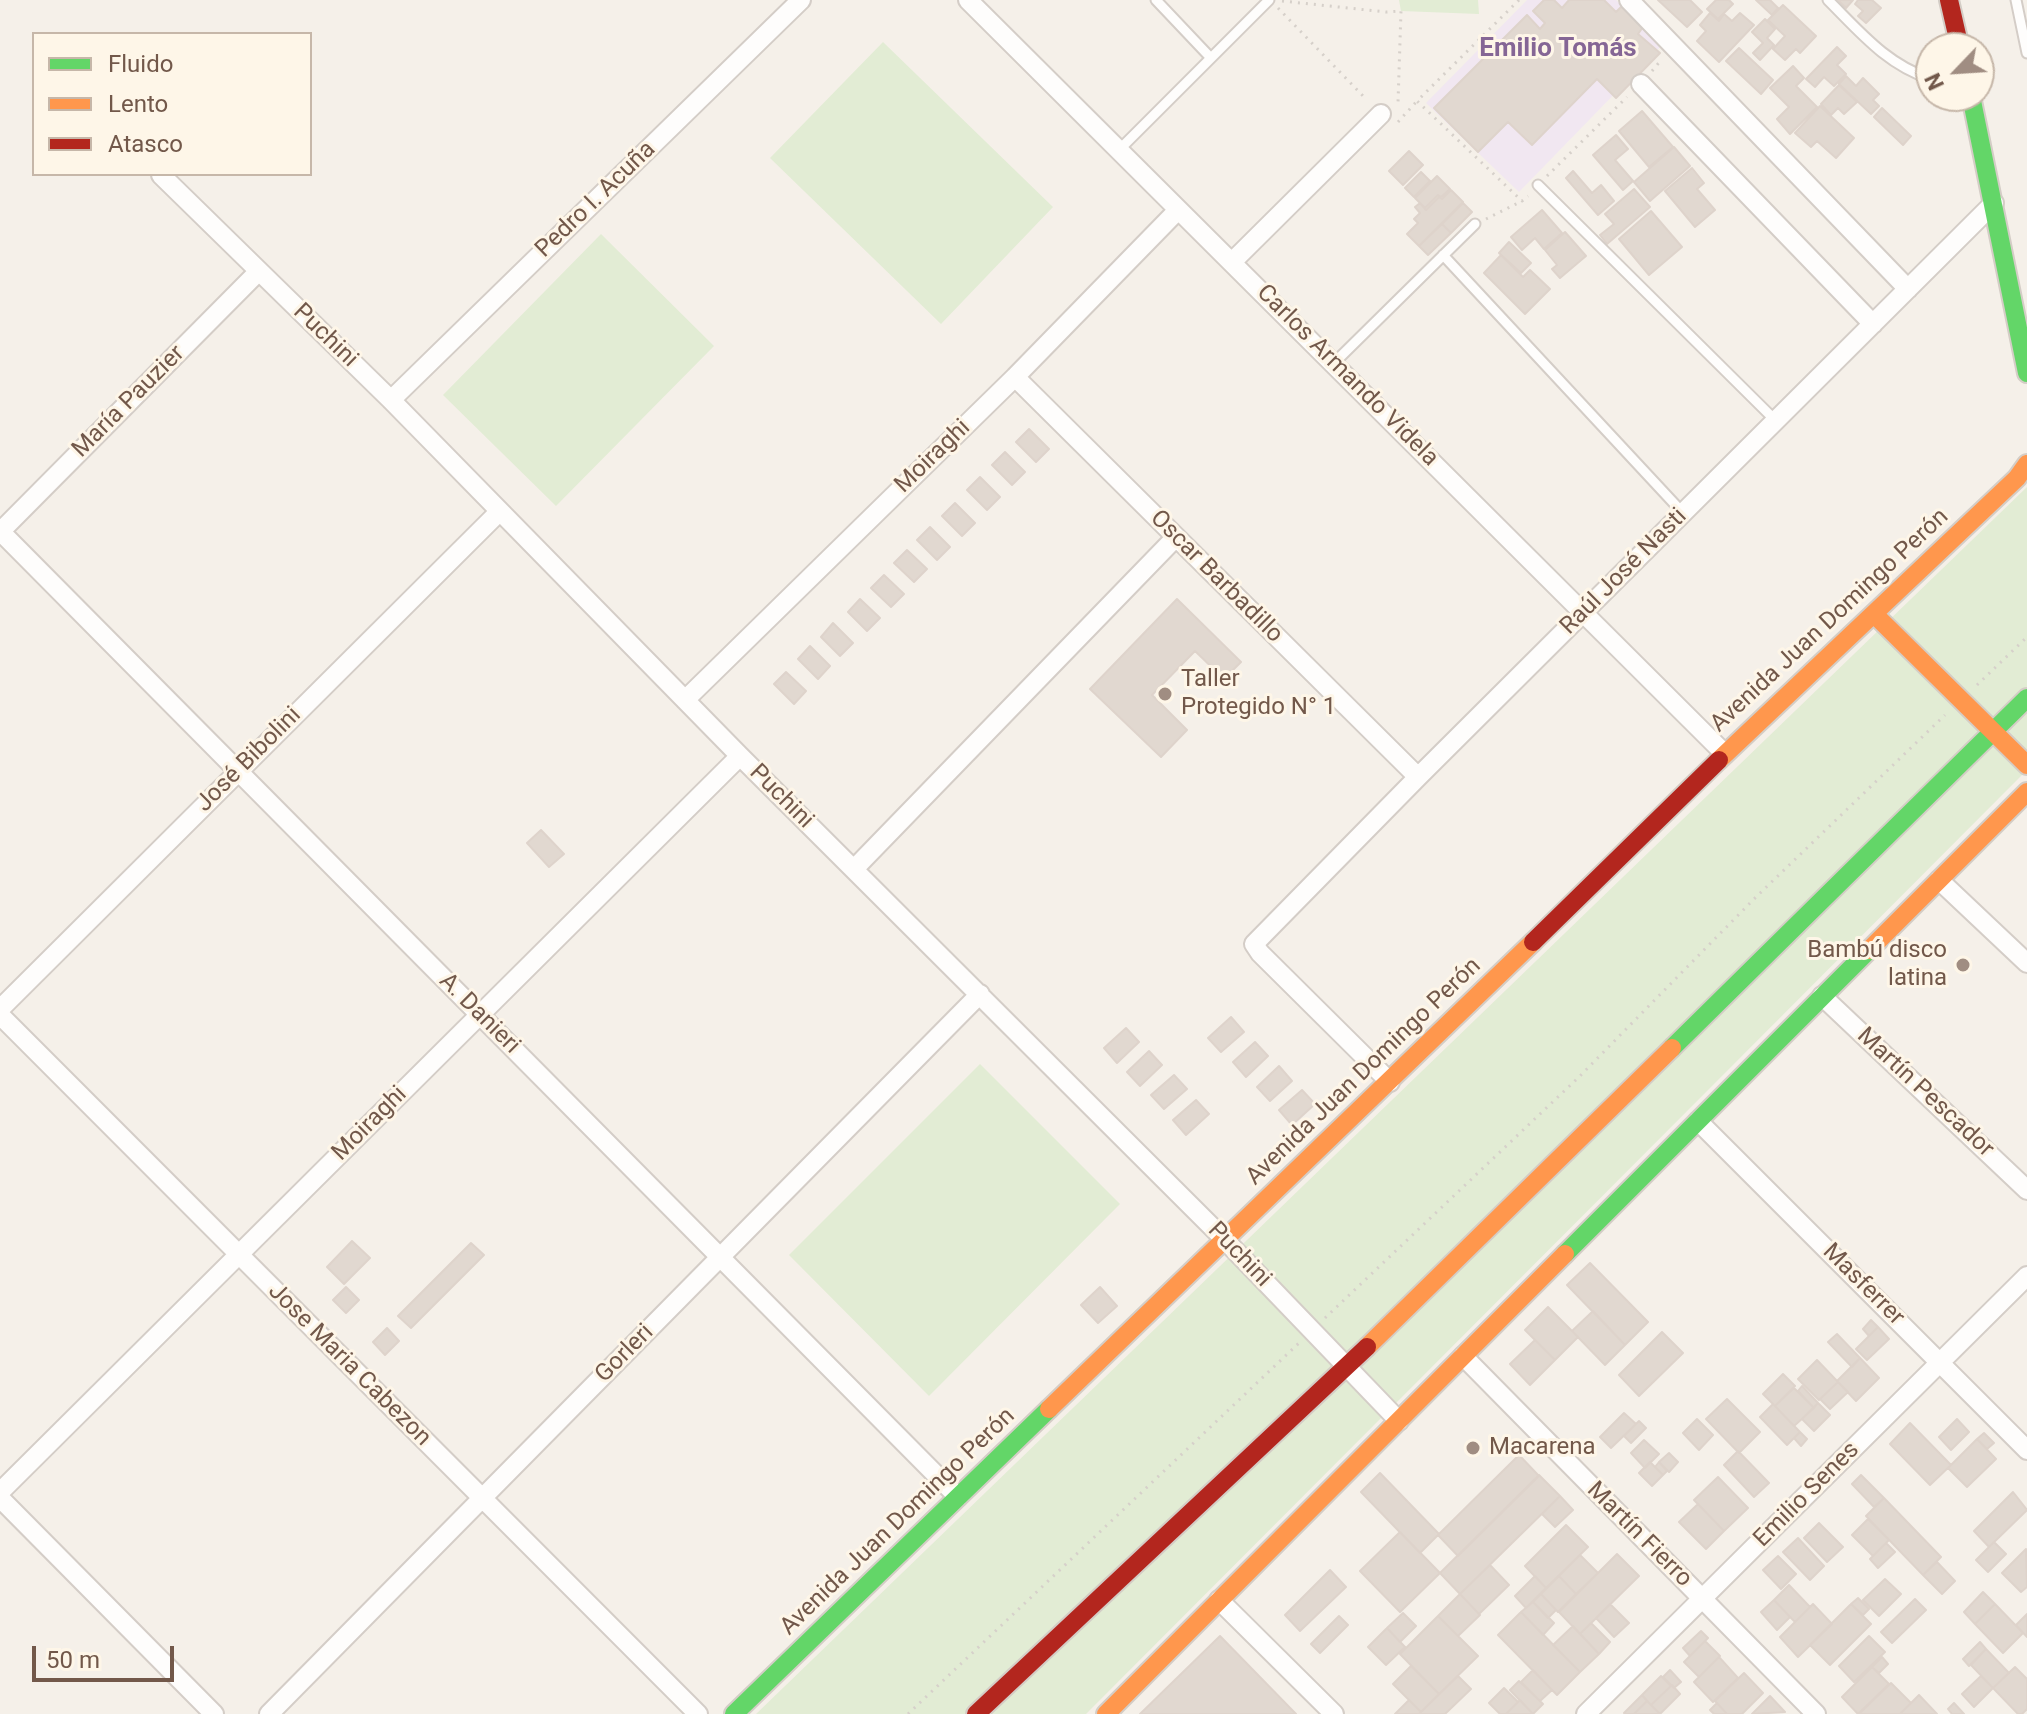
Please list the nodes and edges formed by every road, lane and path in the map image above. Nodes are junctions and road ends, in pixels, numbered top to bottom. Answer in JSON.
{"nodes":[{"id":1,"x":801,"y":0,"type":"edge"},
{"id":2,"x":968,"y":0,"type":"edge"},
{"id":3,"x":1156,"y":0,"type":"edge"},
{"id":4,"x":1272,"y":0,"type":"edge"},
{"id":5,"x":1519,"y":0,"type":"edge"},
{"id":6,"x":1629,"y":0,"type":"edge"},
{"id":7,"x":1828,"y":0,"type":"edge"},
{"id":8,"x":1949,"y":0,"type":"edge"},
{"id":9,"x":2016,"y":0,"type":"edge"},
{"id":10,"x":1956,"y":32,"type":"edge"},
{"id":11,"x":1673,"y":46,"type":"junction"},
{"id":12,"x":2027,"y":53,"type":"edge"},
{"id":13,"x":1210,"y":57,"type":"junction"},
{"id":14,"x":1915,"y":74,"type":"edge"},
{"id":15,"x":1641,"y":84,"type":"junction"},
{"id":16,"x":1417,"y":101,"type":"junction"},
{"id":17,"x":1974,"y":112,"type":"edge"},
{"id":18,"x":1389,"y":118,"type":"junction"},
{"id":19,"x":1119,"y":150,"type":"junction"},
{"id":20,"x":162,"y":176,"type":"edge"},
{"id":21,"x":1538,"y":185,"type":"junction"},
{"id":22,"x":1522,"y":201,"type":"junction"},
{"id":23,"x":1994,"y":203,"type":"junction"},
{"id":24,"x":1178,"y":210,"type":"junction"},
{"id":25,"x":1475,"y":224,"type":"joint"},
{"id":26,"x":1443,"y":255,"type":"junction"},
{"id":27,"x":1232,"y":262,"type":"junction"},
{"id":28,"x":259,"y":271,"type":"junction"},
{"id":29,"x":1908,"y":289,"type":"junction"},
{"id":30,"x":1873,"y":324,"type":"junction"},
{"id":31,"x":1334,"y":363,"type":"junction"},
{"id":32,"x":2027,"y":373,"type":"edge"},
{"id":33,"x":1015,"y":377,"type":"junction"},
{"id":34,"x":391,"y":400,"type":"junction"},
{"id":35,"x":1776,"y":421,"type":"junction"},
{"id":36,"x":2027,"y":464,"type":"edge"},
{"id":37,"x":499,"y":512,"type":"junction"},
{"id":38,"x":1683,"y":513,"type":"junction"},
{"id":39,"x":0,"y":531,"type":"edge"},
{"id":40,"x":1176,"y":537,"type":"junction"},
{"id":41,"x":1583,"y":613,"type":"junction"},
{"id":42,"x":1874,"y":614,"type":"junction"},
{"id":43,"x":2027,"y":637,"type":"edge"},
{"id":44,"x":2027,"y":698,"type":"edge"},
{"id":45,"x":685,"y":700,"type":"junction"},
{"id":46,"x":1961,"y":700,"type":"junction"},
{"id":47,"x":1993,"y":731,"type":"junction"},
{"id":48,"x":1725,"y":754,"type":"junction"},
{"id":49,"x":740,"y":756,"type":"junction"},
{"id":50,"x":2027,"y":765,"type":"edge"},
{"id":51,"x":238,"y":771,"type":"junction"},
{"id":52,"x":1418,"y":777,"type":"junction"},
{"id":53,"x":2027,"y":792,"type":"edge"},
{"id":54,"x":854,"y":869,"type":"junction"},
{"id":55,"x":1939,"y":880,"type":"junction"},
{"id":56,"x":2027,"y":963,"type":"edge"},
{"id":57,"x":980,"y":994,"type":"junction"},
{"id":58,"x":1822,"y":996,"type":"junction"},
{"id":59,"x":0,"y":1009,"type":"edge"},
{"id":60,"x":0,"y":1015,"type":"edge"},
{"id":61,"x":480,"y":1015,"type":"junction"},
{"id":62,"x":1390,"y":1082,"type":"junction"},
{"id":63,"x":1698,"y":1121,"type":"junction"},
{"id":64,"x":2027,"y":1190,"type":"edge"},
{"id":65,"x":1224,"y":1239,"type":"junction"},
{"id":66,"x":239,"y":1255,"type":"junction"},
{"id":67,"x":721,"y":1257,"type":"junction"},
{"id":68,"x":2027,"y":1276,"type":"edge"},
{"id":69,"x":1312,"y":1331,"type":"junction"},
{"id":70,"x":1463,"y":1356,"type":"junction"},
{"id":71,"x":1940,"y":1363,"type":"junction"},
{"id":72,"x":1347,"y":1367,"type":"junction"},
{"id":73,"x":1399,"y":1421,"type":"junction"},
{"id":74,"x":2027,"y":1450,"type":"edge"},
{"id":75,"x":0,"y":1495,"type":"edge"},
{"id":76,"x":958,"y":1497,"type":"junction"},
{"id":77,"x":483,"y":1498,"type":"junction"},
{"id":78,"x":1702,"y":1599,"type":"junction"},
{"id":79,"x":1219,"y":1600,"type":"junction"},
{"id":80,"x":214,"y":1714,"type":"edge"},
{"id":81,"x":269,"y":1714,"type":"edge"},
{"id":82,"x":698,"y":1714,"type":"edge"},
{"id":83,"x":734,"y":1714,"type":"edge"},
{"id":84,"x":908,"y":1714,"type":"edge"},
{"id":85,"x":976,"y":1714,"type":"edge"},
{"id":86,"x":1106,"y":1714,"type":"edge"},
{"id":87,"x":1334,"y":1714,"type":"edge"},
{"id":88,"x":1586,"y":1714,"type":"edge"},
{"id":89,"x":1816,"y":1714,"type":"edge"}],
"edges":[{"from":1,"to":34,"type":"street","name":"Pedro I. Acuña"},
{"from":2,"to":19,"type":"street","name":"Carlos Armando Videla"},
{"from":3,"to":13,"type":"lane"},
{"from":4,"to":13,"type":"lane"},
{"from":4,"to":18,"type":"path"},
{"from":4,"to":18,"type":"path"},
{"from":5,"to":16,"type":"path"},
{"from":6,"to":11,"type":"street"},
{"from":7,"to":14,"type":"lane"},
{"from":8,"to":10,"type":"main road"},
{"from":9,"to":12,"type":"lane"},
{"from":11,"to":15,"type":"path"},
{"from":11,"to":29,"type":"street"},
{"from":13,"to":19,"type":"lane"},
{"from":15,"to":21,"type":"path"},
{"from":15,"to":30,"type":"street"},
{"from":16,"to":18,"type":"path"},
{"from":16,"to":22,"type":"path"},
{"from":17,"to":23,"type":"main road"},
{"from":18,"to":27,"type":"street"},
{"from":19,"to":24,"type":"street","name":"Carlos Armando Videla"},
{"from":20,"to":28,"type":"street","name":"Puchini"},
{"from":21,"to":22,"type":"path"},
{"from":21,"to":35,"type":"lane"},
{"from":22,"to":25,"type":"path"},
{"from":23,"to":29,"type":"street","name":"Raúl José Nasti"},
{"from":23,"to":32,"type":"main road"},
{"from":24,"to":27,"type":"street","name":"Carlos Armando Videla"},
{"from":24,"to":33,"type":"street","name":"Moiraghi"},
{"from":25,"to":26,"type":"lane"},
{"from":26,"to":31,"type":"lane"},
{"from":26,"to":38,"type":"lane"},
{"from":27,"to":31,"type":"street","name":"Carlos Armando Videla"},
{"from":28,"to":34,"type":"street","name":"Puchini"},
{"from":28,"to":39,"type":"street","name":"María Pauzier"},
{"from":29,"to":30,"type":"street","name":"Raúl José Nasti"},
{"from":30,"to":35,"type":"street","name":"Raúl José Nasti"},
{"from":31,"to":41,"type":"street","name":"Carlos Armando Videla"},
{"from":33,"to":40,"type":"street","name":"Oscar Barbadillo"},
{"from":33,"to":45,"type":"street","name":"Moiraghi"},
{"from":34,"to":37,"type":"street","name":"Puchini"},
{"from":35,"to":38,"type":"street","name":"Raúl José Nasti"},
{"from":36,"to":42,"type":"main road","name":"Avenida Juan Domingo Perón"},
{"from":37,"to":45,"type":"street","name":"Puchini"},
{"from":37,"to":51,"type":"street","name":"José Bibolini"},
{"from":38,"to":41,"type":"street","name":"Raúl José Nasti"},
{"from":39,"to":51,"type":"street","name":"A. Danieri"},
{"from":40,"to":52,"type":"street","name":"Oscar Barbadillo"},
{"from":40,"to":54,"type":"street"},
{"from":41,"to":48,"type":"street","name":"Carlos Armando Videla"},
{"from":41,"to":52,"type":"street","name":"Raúl José Nasti"},
{"from":42,"to":46,"type":"main road"},
{"from":42,"to":48,"type":"main road","name":"Avenida Juan Domingo Perón"},
{"from":43,"to":46,"type":"path"},
{"from":44,"to":47,"type":"main road"},
{"from":45,"to":49,"type":"street","name":"Puchini"},
{"from":46,"to":47,"type":"main road"},
{"from":46,"to":69,"type":"path"},
{"from":47,"to":50,"type":"main road"},
{"from":47,"to":72,"type":"main road"},
{"from":48,"to":62,"type":"main road","name":"Avenida Juan Domingo Perón"},
{"from":49,"to":54,"type":"street","name":"Puchini"},
{"from":49,"to":61,"type":"street","name":"Moiraghi"},
{"from":51,"to":59,"type":"street","name":"José Bibolini"},
{"from":51,"to":61,"type":"street","name":"A. Danieri"},
{"from":52,"to":62,"type":"street","name":"Raúl José Nasti"},
{"from":53,"to":55,"type":"main road"},
{"from":54,"to":57,"type":"street","name":"Puchini"},
{"from":55,"to":56,"type":"street"},
{"from":55,"to":58,"type":"main road"},
{"from":57,"to":65,"type":"street","name":"Puchini"},
{"from":57,"to":67,"type":"street","name":"Gorleri"},
{"from":58,"to":63,"type":"main road"},
{"from":58,"to":64,"type":"street","name":"Martín Pescador"},
{"from":60,"to":66,"type":"street","name":"Jose Maria Cabezon"},
{"from":61,"to":66,"type":"street","name":"Moiraghi"},
{"from":61,"to":67,"type":"street","name":"A. Danieri"},
{"from":62,"to":65,"type":"main road","name":"Avenida Juan Domingo Perón"},
{"from":63,"to":70,"type":"main road"},
{"from":63,"to":71,"type":"street","name":"Masferrer"},
{"from":65,"to":69,"type":"street","name":"Puchini"},
{"from":65,"to":76,"type":"main road","name":"Avenida Juan Domingo Perón"},
{"from":66,"to":75,"type":"street","name":"Moiraghi"},
{"from":66,"to":77,"type":"street","name":"Jose Maria Cabezon"},
{"from":67,"to":76,"type":"street","name":"A. Danieri"},
{"from":67,"to":77,"type":"street","name":"Gorleri"},
{"from":68,"to":71,"type":"street","name":"Emilio Senes"},
{"from":69,"to":72,"type":"street","name":"Puchini"},
{"from":69,"to":84,"type":"path"},
{"from":70,"to":73,"type":"main road"},
{"from":70,"to":78,"type":"street","name":"Martín Fierro"},
{"from":71,"to":74,"type":"street","name":"Masferrer"},
{"from":71,"to":78,"type":"street","name":"Emilio Senes"},
{"from":72,"to":73,"type":"street","name":"Puchini"},
{"from":72,"to":85,"type":"main road"},
{"from":73,"to":79,"type":"main road"},
{"from":75,"to":80,"type":"street"},
{"from":76,"to":83,"type":"main road","name":"Avenida Juan Domingo Perón"},
{"from":77,"to":81,"type":"street","name":"Gorleri"},
{"from":77,"to":82,"type":"street","name":"Jose Maria Cabezon"},
{"from":78,"to":88,"type":"street","name":"Emilio Senes"},
{"from":78,"to":89,"type":"street","name":"Martín Fierro"},
{"from":79,"to":86,"type":"main road"},
{"from":79,"to":87,"type":"street"}]}
